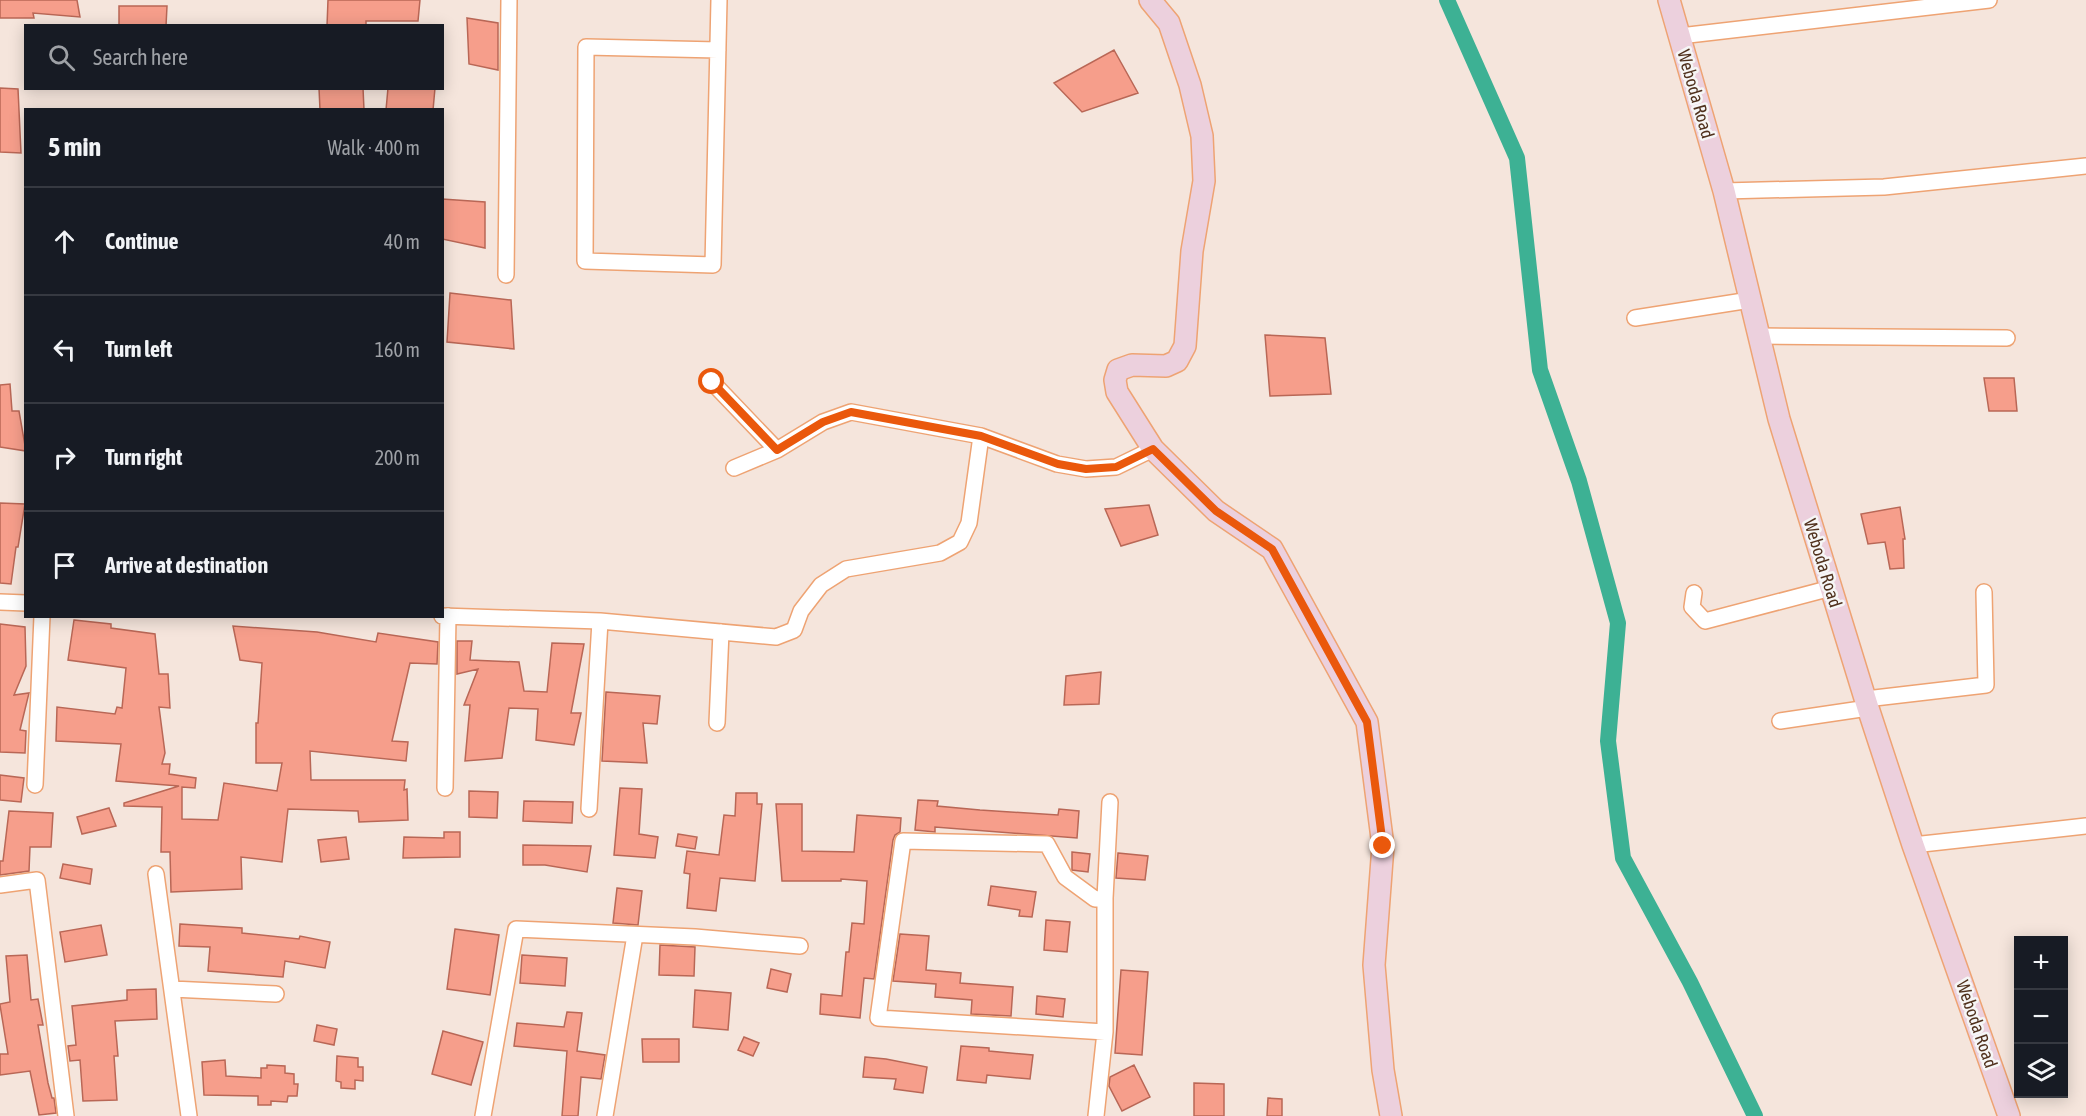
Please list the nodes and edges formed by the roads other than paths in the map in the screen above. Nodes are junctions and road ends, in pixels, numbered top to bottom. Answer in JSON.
{"nodes":[{"id":1,"x":509,"y":0,"type":"edge"},
{"id":2,"x":719,"y":0,"type":"edge"},
{"id":3,"x":1150,"y":0,"type":"edge"},
{"id":4,"x":1669,"y":0,"type":"edge"},
{"id":5,"x":1989,"y":0,"type":"edge"},
{"id":6,"x":1680,"y":36,"type":"junction"},
{"id":7,"x":718,"y":50,"type":"junction"},
{"id":8,"x":2086,"y":166,"type":"edge"},
{"id":9,"x":1724,"y":191,"type":"junction"},
{"id":10,"x":506,"y":275,"type":"dead end"},
{"id":11,"x":1750,"y":300,"type":"junction"},
{"id":12,"x":1635,"y":318,"type":"dead end"},
{"id":13,"x":1759,"y":336,"type":"junction"},
{"id":14,"x":2007,"y":338,"type":"dead end"},
{"id":15,"x":712,"y":382,"type":"dead end"},
{"id":16,"x":981,"y":436,"type":"junction"},
{"id":17,"x":1153,"y":449,"type":"junction"},
{"id":18,"x":777,"y":450,"type":"junction"},
{"id":19,"x":734,"y":468,"type":"dead end"},
{"id":20,"x":1831,"y":588,"type":"junction"},
{"id":21,"x":1984,"y":592,"type":"dead end"},
{"id":22,"x":1694,"y":593,"type":"dead end"},
{"id":23,"x":0,"y":602,"type":"edge"},
{"id":24,"x":24,"y":603,"type":"edge"},
{"id":25,"x":445,"y":616,"type":"edge"},
{"id":26,"x":42,"y":618,"type":"edge"},
{"id":27,"x":600,"y":621,"type":"junction"},
{"id":28,"x":721,"y":632,"type":"junction"},
{"id":29,"x":1867,"y":704,"type":"junction"},
{"id":30,"x":1780,"y":721,"type":"dead end"},
{"id":31,"x":717,"y":723,"type":"dead end"},
{"id":32,"x":34,"y":785,"type":"dead end"},
{"id":33,"x":445,"y":788,"type":"dead end"},
{"id":34,"x":1110,"y":802,"type":"dead end"},
{"id":35,"x":590,"y":809,"type":"dead end"},
{"id":36,"x":2086,"y":826,"type":"edge"},
{"id":37,"x":1913,"y":844,"type":"junction"},
{"id":38,"x":156,"y":874,"type":"dead end"},
{"id":39,"x":0,"y":885,"type":"edge"},
{"id":40,"x":1105,"y":898,"type":"junction"},
{"id":41,"x":636,"y":935,"type":"junction"},
{"id":42,"x":800,"y":946,"type":"dead end"},
{"id":43,"x":172,"y":988,"type":"junction"},
{"id":44,"x":276,"y":994,"type":"dead end"},
{"id":45,"x":1105,"y":1032,"type":"junction"},
{"id":46,"x":66,"y":1116,"type":"edge"},
{"id":47,"x":189,"y":1116,"type":"edge"},
{"id":48,"x":483,"y":1116,"type":"edge"},
{"id":49,"x":605,"y":1116,"type":"edge"},
{"id":50,"x":1096,"y":1116,"type":"edge"},
{"id":51,"x":1391,"y":1116,"type":"edge"},
{"id":52,"x":2009,"y":1116,"type":"edge"}],
"edges":[{"from":1,"to":10,"type":"street"},
{"from":2,"to":7,"type":"street"},
{"from":3,"to":17,"type":"street"},
{"from":4,"to":6,"type":"street","name":"Weboda Road"},
{"from":5,"to":6,"type":"street"},
{"from":6,"to":9,"type":"street","name":"Weboda Road"},
{"from":7,"to":7,"type":"street"},
{"from":8,"to":9,"type":"street"},
{"from":9,"to":11,"type":"street","name":"Weboda Road"},
{"from":11,"to":12,"type":"street"},
{"from":11,"to":13,"type":"street","name":"Weboda Road"},
{"from":13,"to":14,"type":"street"},
{"from":13,"to":20,"type":"street","name":"Weboda Road"},
{"from":15,"to":18,"type":"street"},
{"from":16,"to":17,"type":"street"},
{"from":16,"to":18,"type":"street"},
{"from":16,"to":28,"type":"street"},
{"from":17,"to":51,"type":"street"},
{"from":18,"to":19,"type":"street"},
{"from":20,"to":22,"type":"street"},
{"from":20,"to":29,"type":"street","name":"Weboda Road"},
{"from":21,"to":29,"type":"street"},
{"from":23,"to":24,"type":"street"},
{"from":25,"to":27,"type":"street"},
{"from":25,"to":33,"type":"street"},
{"from":26,"to":32,"type":"street"},
{"from":27,"to":28,"type":"street"},
{"from":27,"to":35,"type":"street"},
{"from":28,"to":31,"type":"street"},
{"from":29,"to":30,"type":"street"},
{"from":29,"to":37,"type":"street","name":"Weboda Road"},
{"from":34,"to":40,"type":"street"},
{"from":36,"to":37,"type":"street"},
{"from":37,"to":52,"type":"street","name":"Weboda Road"},
{"from":38,"to":43,"type":"street"},
{"from":39,"to":46,"type":"street"},
{"from":40,"to":45,"type":"street"},
{"from":40,"to":45,"type":"street"},
{"from":41,"to":42,"type":"street"},
{"from":41,"to":48,"type":"street"},
{"from":41,"to":49,"type":"street"},
{"from":43,"to":44,"type":"street"},
{"from":43,"to":47,"type":"street"},
{"from":45,"to":50,"type":"street"}]}
